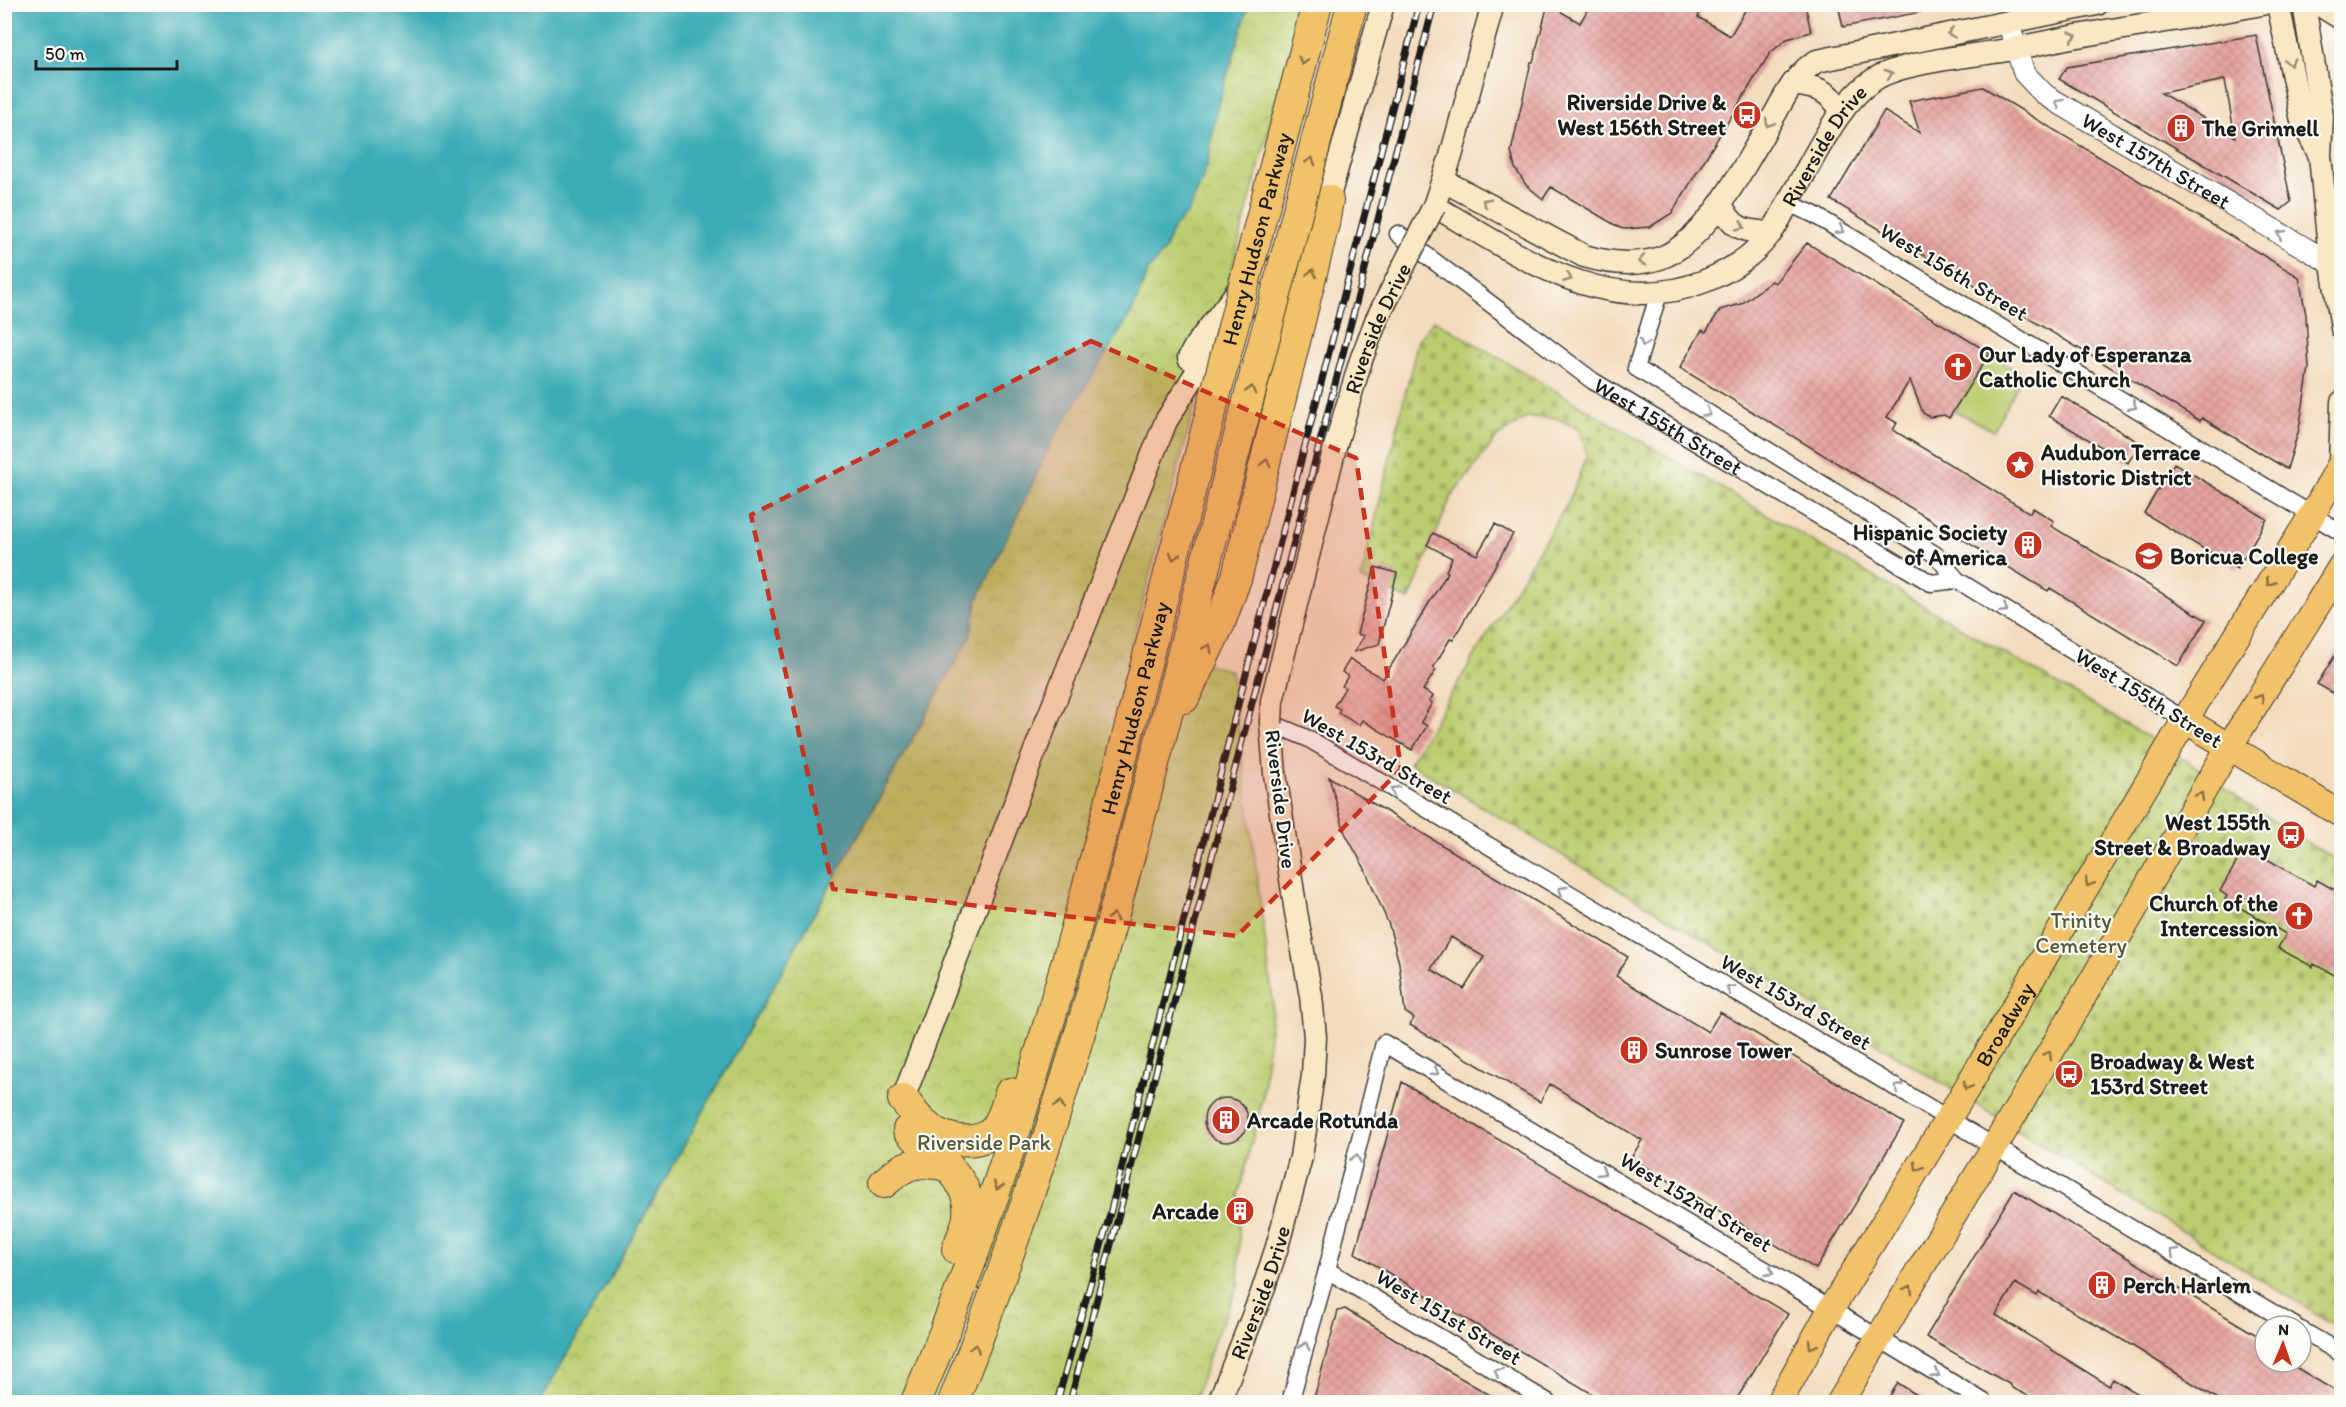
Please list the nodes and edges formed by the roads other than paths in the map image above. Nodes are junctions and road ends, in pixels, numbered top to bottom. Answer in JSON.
{"nodes":[{"id":1,"x":1317,"y":4,"type":"edge"},
{"id":2,"x":1352,"y":4,"type":"edge"},
{"id":3,"x":1383,"y":4,"type":"edge"},
{"id":4,"x":1493,"y":4,"type":"edge"},
{"id":5,"x":2097,"y":4,"type":"edge"},
{"id":6,"x":2262,"y":4,"type":"edge"},
{"id":7,"x":2278,"y":4,"type":"edge"},
{"id":8,"x":2304,"y":4,"type":"edge"},
{"id":9,"x":2329,"y":9,"type":"edge"},
{"id":10,"x":2008,"y":22,"type":"junction"},
{"id":11,"x":2310,"y":31,"type":"junction"},
{"id":12,"x":2015,"y":47,"type":"junction"},
{"id":13,"x":1793,"y":84,"type":"junction"},
{"id":14,"x":1842,"y":111,"type":"junction"},
{"id":15,"x":2320,"y":155,"type":"junction"},
{"id":16,"x":1340,"y":158,"type":"junction"},
{"id":17,"x":1444,"y":181,"type":"junction"},
{"id":18,"x":1328,"y":200,"type":"junction"},
{"id":19,"x":1788,"y":203,"type":"junction"},
{"id":20,"x":1721,"y":204,"type":"junction"},
{"id":21,"x":1434,"y":206,"type":"junction"},
{"id":22,"x":1771,"y":233,"type":"junction"},
{"id":23,"x":1398,"y":234,"type":"dead end"},
{"id":24,"x":2337,"y":267,"type":"edge"},
{"id":25,"x":1659,"y":293,"type":"junction"},
{"id":26,"x":2342,"y":328,"type":"edge"},
{"id":27,"x":2342,"y":402,"type":"edge"},
{"id":28,"x":1166,"y":421,"type":"junction"},
{"id":29,"x":2341,"y":463,"type":"edge"},
{"id":30,"x":2312,"y":514,"type":"junction"},
{"id":31,"x":2342,"y":533,"type":"edge"},
{"id":32,"x":2342,"y":565,"type":"edge"},
{"id":33,"x":1957,"y":580,"type":"junction"},
{"id":34,"x":2185,"y":720,"type":"junction"},
{"id":35,"x":1271,"y":723,"type":"junction"},
{"id":36,"x":2229,"y":747,"type":"junction"},
{"id":37,"x":1155,"y":758,"type":"junction"},
{"id":38,"x":2342,"y":815,"type":"edge"},
{"id":39,"x":1071,"y":950,"type":"junction"},
{"id":40,"x":903,"y":1099,"type":"junction"},
{"id":41,"x":1949,"y":1117,"type":"junction"},
{"id":42,"x":1995,"y":1145,"type":"junction"},
{"id":43,"x":948,"y":1166,"type":"junction"},
{"id":44,"x":884,"y":1183,"type":"dead end"},
{"id":45,"x":1327,"y":1270,"type":"junction"},
{"id":46,"x":1831,"y":1309,"type":"junction"},
{"id":47,"x":2275,"y":1314,"type":"edge"},
{"id":48,"x":2313,"y":1337,"type":"edge"},
{"id":49,"x":1880,"y":1340,"type":"junction"},
{"id":50,"x":939,"y":1346,"type":"junction"},
{"id":51,"x":2342,"y":1354,"type":"edge"},
{"id":52,"x":916,"y":1402,"type":"edge"},
{"id":53,"x":953,"y":1402,"type":"edge"},
{"id":54,"x":1219,"y":1402,"type":"edge"},
{"id":55,"x":1290,"y":1402,"type":"edge"},
{"id":56,"x":1548,"y":1402,"type":"edge"},
{"id":57,"x":1779,"y":1402,"type":"edge"},
{"id":58,"x":1840,"y":1402,"type":"edge"},
{"id":59,"x":1984,"y":1402,"type":"edge"}],
"edges":[{"from":1,"to":39,"type":"highway","name":"Henry Hudson Parkway","one_way":true,"bridge":true},
{"from":37,"to":2,"type":"highway","name":"Henry Hudson Parkway","one_way":true,"bridge":true},
{"from":3,"to":16,"type":"main road"},
{"from":4,"to":17,"type":"main road"},
{"from":5,"to":10,"type":"main road","name":"Riverside Drive"},
{"from":12,"to":6,"type":"main road","name":"Riverside Drive","one_way":true},
{"from":7,"to":15,"type":"main road","one_way":true},
{"from":8,"to":11,"type":"main road"},
{"from":9,"to":11,"type":"street"},
{"from":10,"to":12,"type":"street","name":"West 157th Street"},
{"from":10,"to":13,"type":"main road","name":"Riverside Drive","one_way":true},
{"from":11,"to":15,"type":"main road"},
{"from":14,"to":12,"type":"main road","name":"Riverside Drive","one_way":true},
{"from":24,"to":12,"type":"street","name":"West 157th Street","one_way":true},
{"from":13,"to":14,"type":"main road"},
{"from":13,"to":20,"type":"main road","name":"Riverside Drive","one_way":true},
{"from":14,"to":19,"type":"main road","name":"Riverside Drive"},
{"from":15,"to":24,"type":"main road"},
{"from":16,"to":18,"type":"main road"},
{"from":16,"to":28,"type":"main road"},
{"from":20,"to":17,"type":"main road","name":"Riverside Drive","one_way":true},
{"from":17,"to":21,"type":"main road","name":"Riverside Drive"},
{"from":18,"to":28,"type":"main road"},
{"from":37,"to":18,"type":"highway","one_way":true},
{"from":19,"to":22,"type":"main road","name":"Riverside Drive"},
{"from":19,"to":30,"type":"street","name":"West 156th Street","one_way":true},
{"from":20,"to":22,"type":"main road","one_way":true},
{"from":21,"to":25,"type":"main road","name":"Riverside Drive","one_way":true},
{"from":21,"to":35,"type":"main road","name":"Riverside Drive","bridge":true},
{"from":22,"to":25,"type":"main road","name":"Riverside Drive"},
{"from":23,"to":33,"type":"street","name":"West 155th Street"},
{"from":24,"to":26,"type":"main road"},
{"from":25,"to":33,"type":"street","name":"West 155th Street","one_way":true},
{"from":27,"to":29,"type":"main road"},
{"from":28,"to":40,"type":"main road"},
{"from":29,"to":30,"type":"main road","name":"Broadway"},
{"from":30,"to":31,"type":"street","name":"West 156th Street"},
{"from":30,"to":34,"type":"main road","name":"Broadway","one_way":true},
{"from":36,"to":32,"type":"main road","one_way":true},
{"from":33,"to":34,"type":"street","name":"West 155th Street","one_way":true},
{"from":34,"to":36,"type":"main road","name":"West 155th Street"},
{"from":34,"to":41,"type":"main road","name":"Broadway","one_way":true},
{"from":41,"to":35,"type":"street","name":"West 153rd Street","one_way":true},
{"from":35,"to":54,"type":"main road","name":"Riverside Drive"},
{"from":36,"to":38,"type":"main road","name":"West 155th Street"},
{"from":42,"to":36,"type":"main road","one_way":true},
{"from":53,"to":37,"type":"highway","name":"Henry Hudson Parkway","one_way":true},
{"from":39,"to":40,"type":"highway"},
{"from":39,"to":50,"type":"highway","name":"Henry Hudson Parkway","one_way":true},
{"from":40,"to":43,"type":"highway"},
{"from":41,"to":42,"type":"street","name":"West 153rd Street"},
{"from":41,"to":46,"type":"main road","name":"Broadway","one_way":true},
{"from":47,"to":42,"type":"street","name":"West 153rd Street","one_way":true},
{"from":49,"to":42,"type":"main road","one_way":true},
{"from":43,"to":44,"type":"highway"},
{"from":43,"to":50,"type":"highway"},
{"from":45,"to":46,"type":"street","name":"West 152nd Street","one_way":true},
{"from":55,"to":45,"type":"street","one_way":true},
{"from":56,"to":45,"type":"street","name":"West 151st Street","one_way":true},
{"from":46,"to":49,"type":"street","name":"West 152nd Street"},
{"from":46,"to":57,"type":"main road","name":"Broadway","one_way":true},
{"from":48,"to":51,"type":"street"},
{"from":49,"to":58,"type":"main road"},
{"from":49,"to":59,"type":"street","name":"West 152nd Street","one_way":true},
{"from":50,"to":52,"type":"highway","name":"Henry Hudson Parkway"}]}
